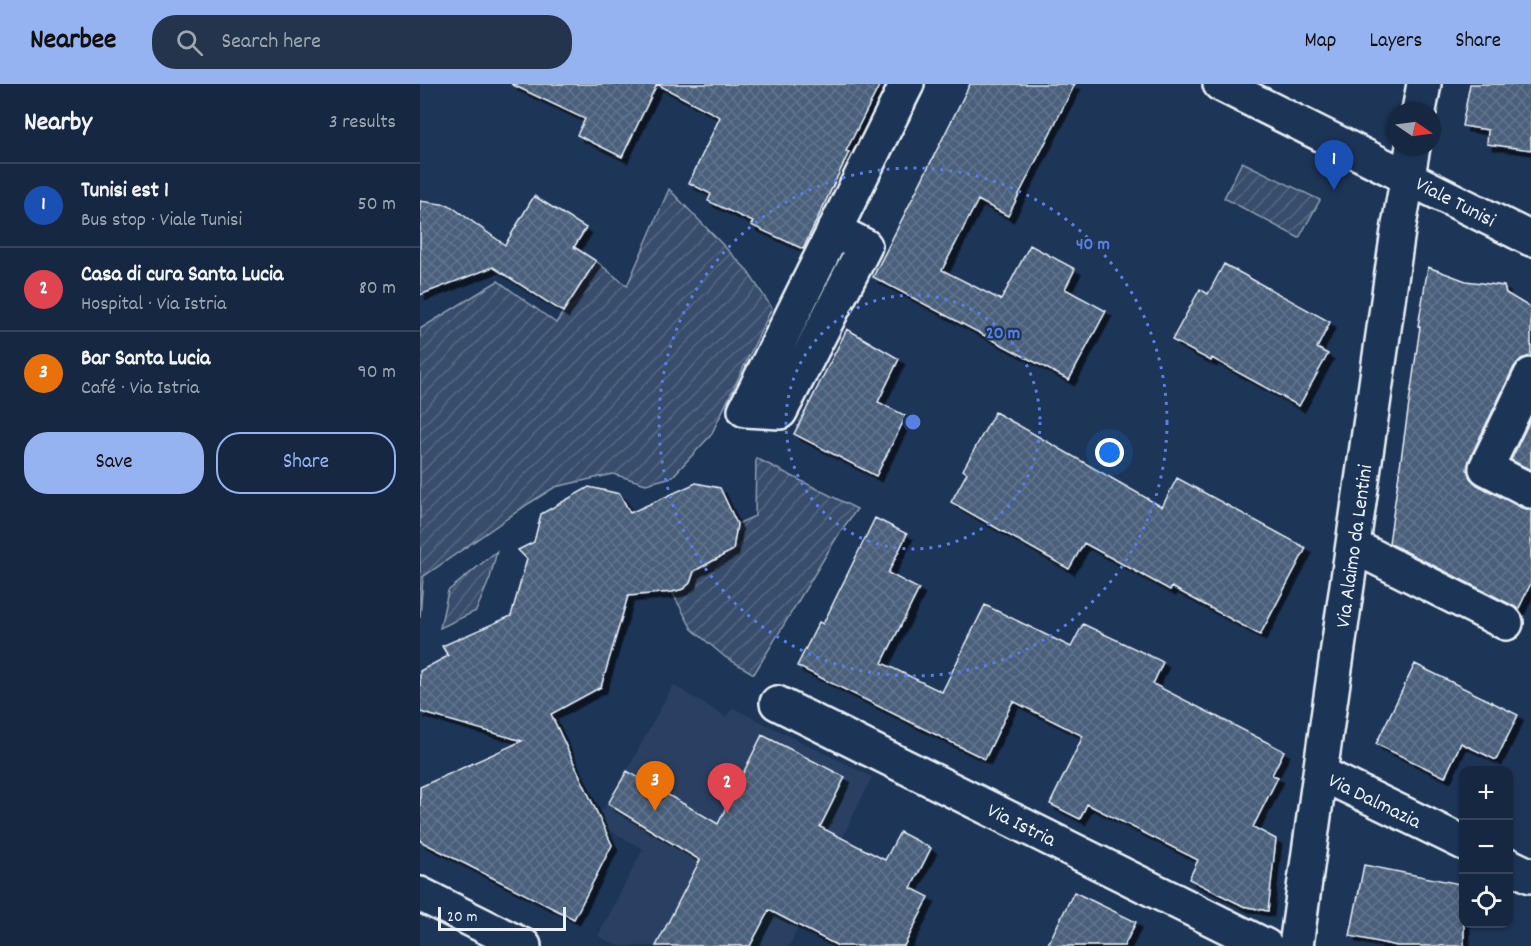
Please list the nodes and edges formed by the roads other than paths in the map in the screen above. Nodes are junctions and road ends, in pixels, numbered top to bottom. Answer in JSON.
{"nodes":[{"id":1,"x":907,"y":84,"type":"edge"},
{"id":2,"x":1220,"y":84,"type":"edge"},
{"id":3,"x":1424,"y":84,"type":"edge"},
{"id":4,"x":1421,"y":102,"type":"edge"},
{"id":5,"x":1411,"y":162,"type":"edge"},
{"id":6,"x":1531,"y":239,"type":"edge"},
{"id":7,"x":1531,"y":375,"type":"edge"},
{"id":8,"x":745,"y":410,"type":"dead end"},
{"id":9,"x":1531,"y":491,"type":"edge"},
{"id":10,"x":1353,"y":546,"type":"junction"},
{"id":11,"x":1506,"y":623,"type":"dead end"},
{"id":12,"x":777,"y":703,"type":"dead end"},
{"id":13,"x":1320,"y":773,"type":"junction"},
{"id":14,"x":1459,"y":841,"type":"edge"},
{"id":15,"x":1513,"y":867,"type":"edge"},
{"id":16,"x":1531,"y":876,"type":"edge"},
{"id":17,"x":420,"y":894,"type":"edge"},
{"id":18,"x":524,"y":946,"type":"edge"},
{"id":19,"x":1266,"y":946,"type":"edge"},
{"id":20,"x":1296,"y":946,"type":"edge"}],
"edges":[{"from":1,"to":8,"type":"street"},
{"from":2,"to":5,"type":"street","name":"Viale Tunisi"},
{"from":3,"to":4,"type":"street"},
{"from":5,"to":6,"type":"street","name":"Viale Tunisi"},
{"from":5,"to":10,"type":"street","name":"Via Alaimo da Lentini"},
{"from":7,"to":9,"type":"street"},
{"from":10,"to":11,"type":"street"},
{"from":10,"to":13,"type":"street","name":"Via Alaimo da Lentini"},
{"from":12,"to":19,"type":"street","name":"Via Istria"},
{"from":13,"to":14,"type":"street","name":"Via Dalmazia"},
{"from":13,"to":20,"type":"street","name":"Via Alaimo da Lentini"},
{"from":15,"to":16,"type":"street"},
{"from":17,"to":18,"type":"street"}]}
